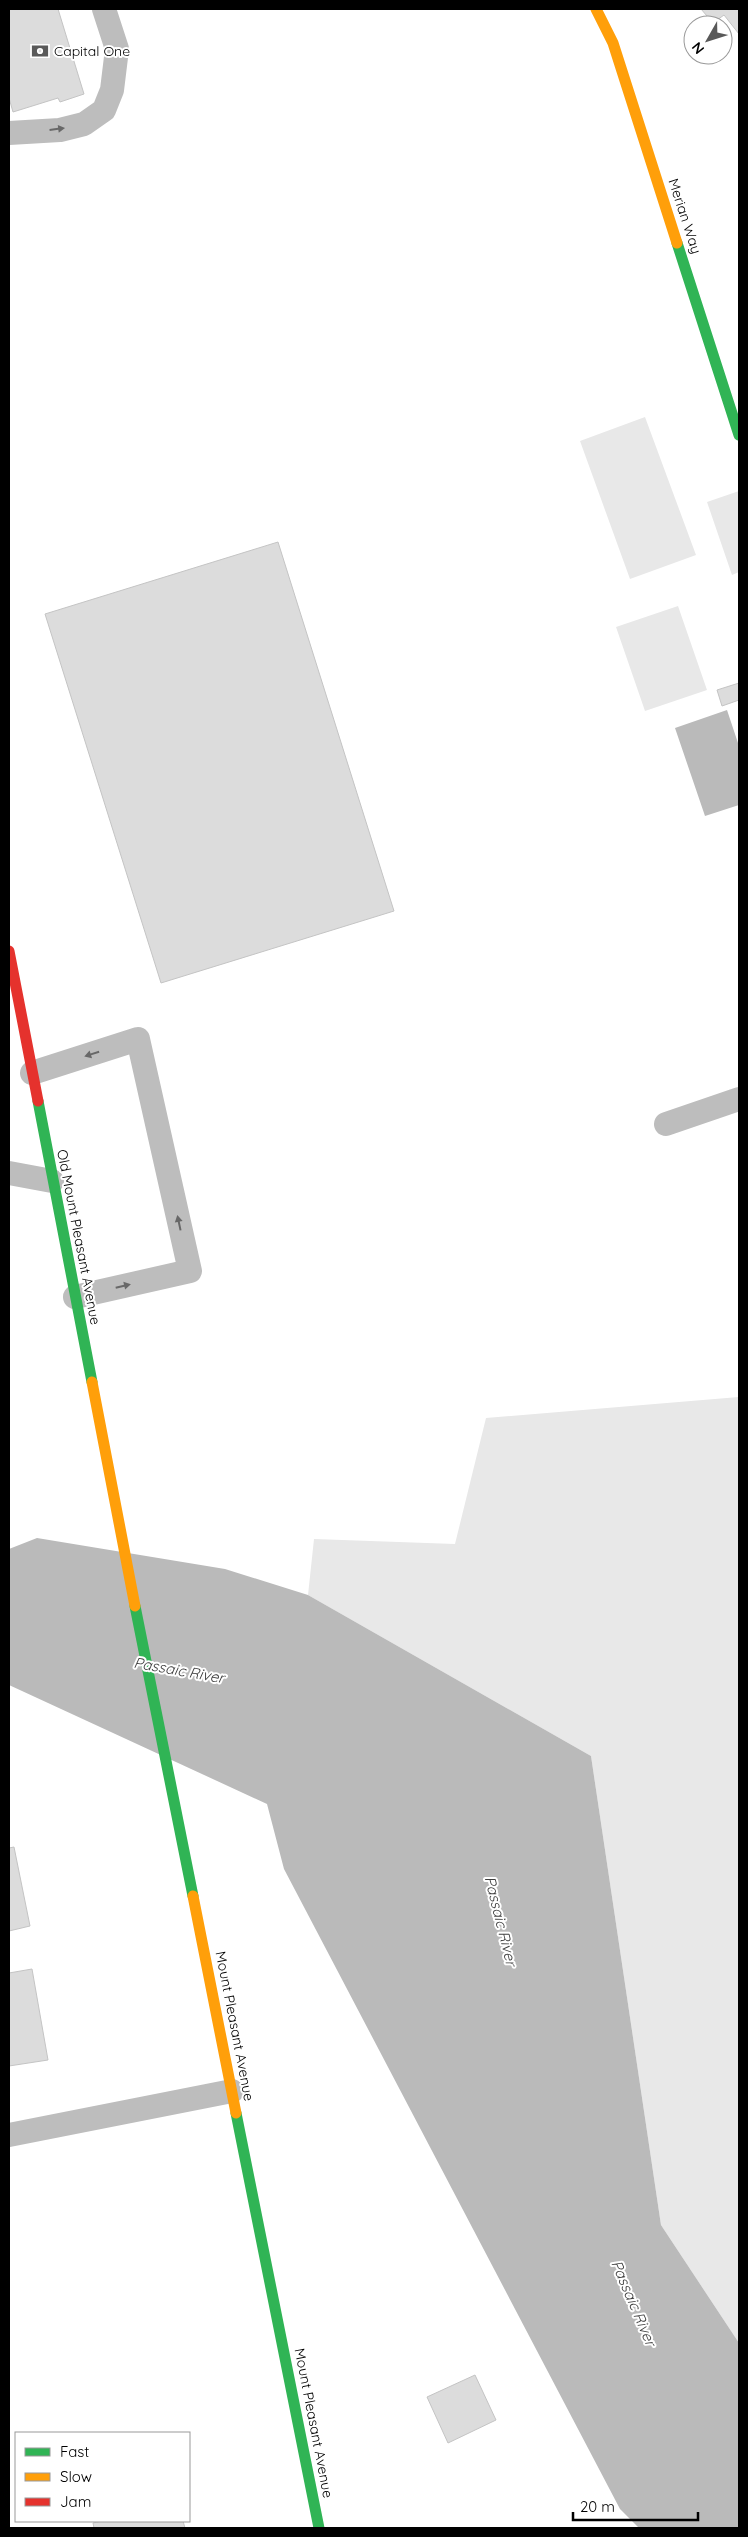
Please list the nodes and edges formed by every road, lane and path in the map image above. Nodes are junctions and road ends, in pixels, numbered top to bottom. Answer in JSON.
{"nodes":[{"id":1,"x":104,"y":9,"type":"edge"},
{"id":2,"x":596,"y":9,"type":"edge"},
{"id":3,"x":9,"y":133,"type":"edge"},
{"id":4,"x":739,"y":435,"type":"edge"},
{"id":5,"x":9,"y":951,"type":"edge"},
{"id":6,"x":32,"y":1073,"type":"junction"},
{"id":7,"x":739,"y":1099,"type":"edge"},
{"id":8,"x":666,"y":1124,"type":"dead end"},
{"id":9,"x":9,"y":1173,"type":"edge"},
{"id":10,"x":52,"y":1181,"type":"junction"},
{"id":11,"x":75,"y":1297,"type":"junction"},
{"id":12,"x":120,"y":1530,"type":"joint"},
{"id":13,"x":232,"y":2091,"type":"junction"},
{"id":14,"x":9,"y":2135,"type":"edge"},
{"id":15,"x":319,"y":2528,"type":"edge"}],
"edges":[{"from":3,"to":1,"type":"lane","one_way":true},
{"from":2,"to":4,"type":"street","name":"Merian Way"},
{"from":5,"to":6,"type":"street","name":"Old Mount Pleasant Avenue"},
{"from":6,"to":10,"type":"street","name":"Old Mount Pleasant Avenue"},
{"from":11,"to":6,"type":"lane","one_way":true},
{"from":7,"to":8,"type":"lane"},
{"from":9,"to":10,"type":"lane"},
{"from":10,"to":11,"type":"street","name":"Old Mount Pleasant Avenue"},
{"from":11,"to":12,"type":"street","name":"Old Mount Pleasant Avenue"},
{"from":12,"to":13,"type":"street","name":"Mount Pleasant Avenue"},
{"from":13,"to":14,"type":"lane"},
{"from":13,"to":15,"type":"street","name":"Mount Pleasant Avenue"}]}
